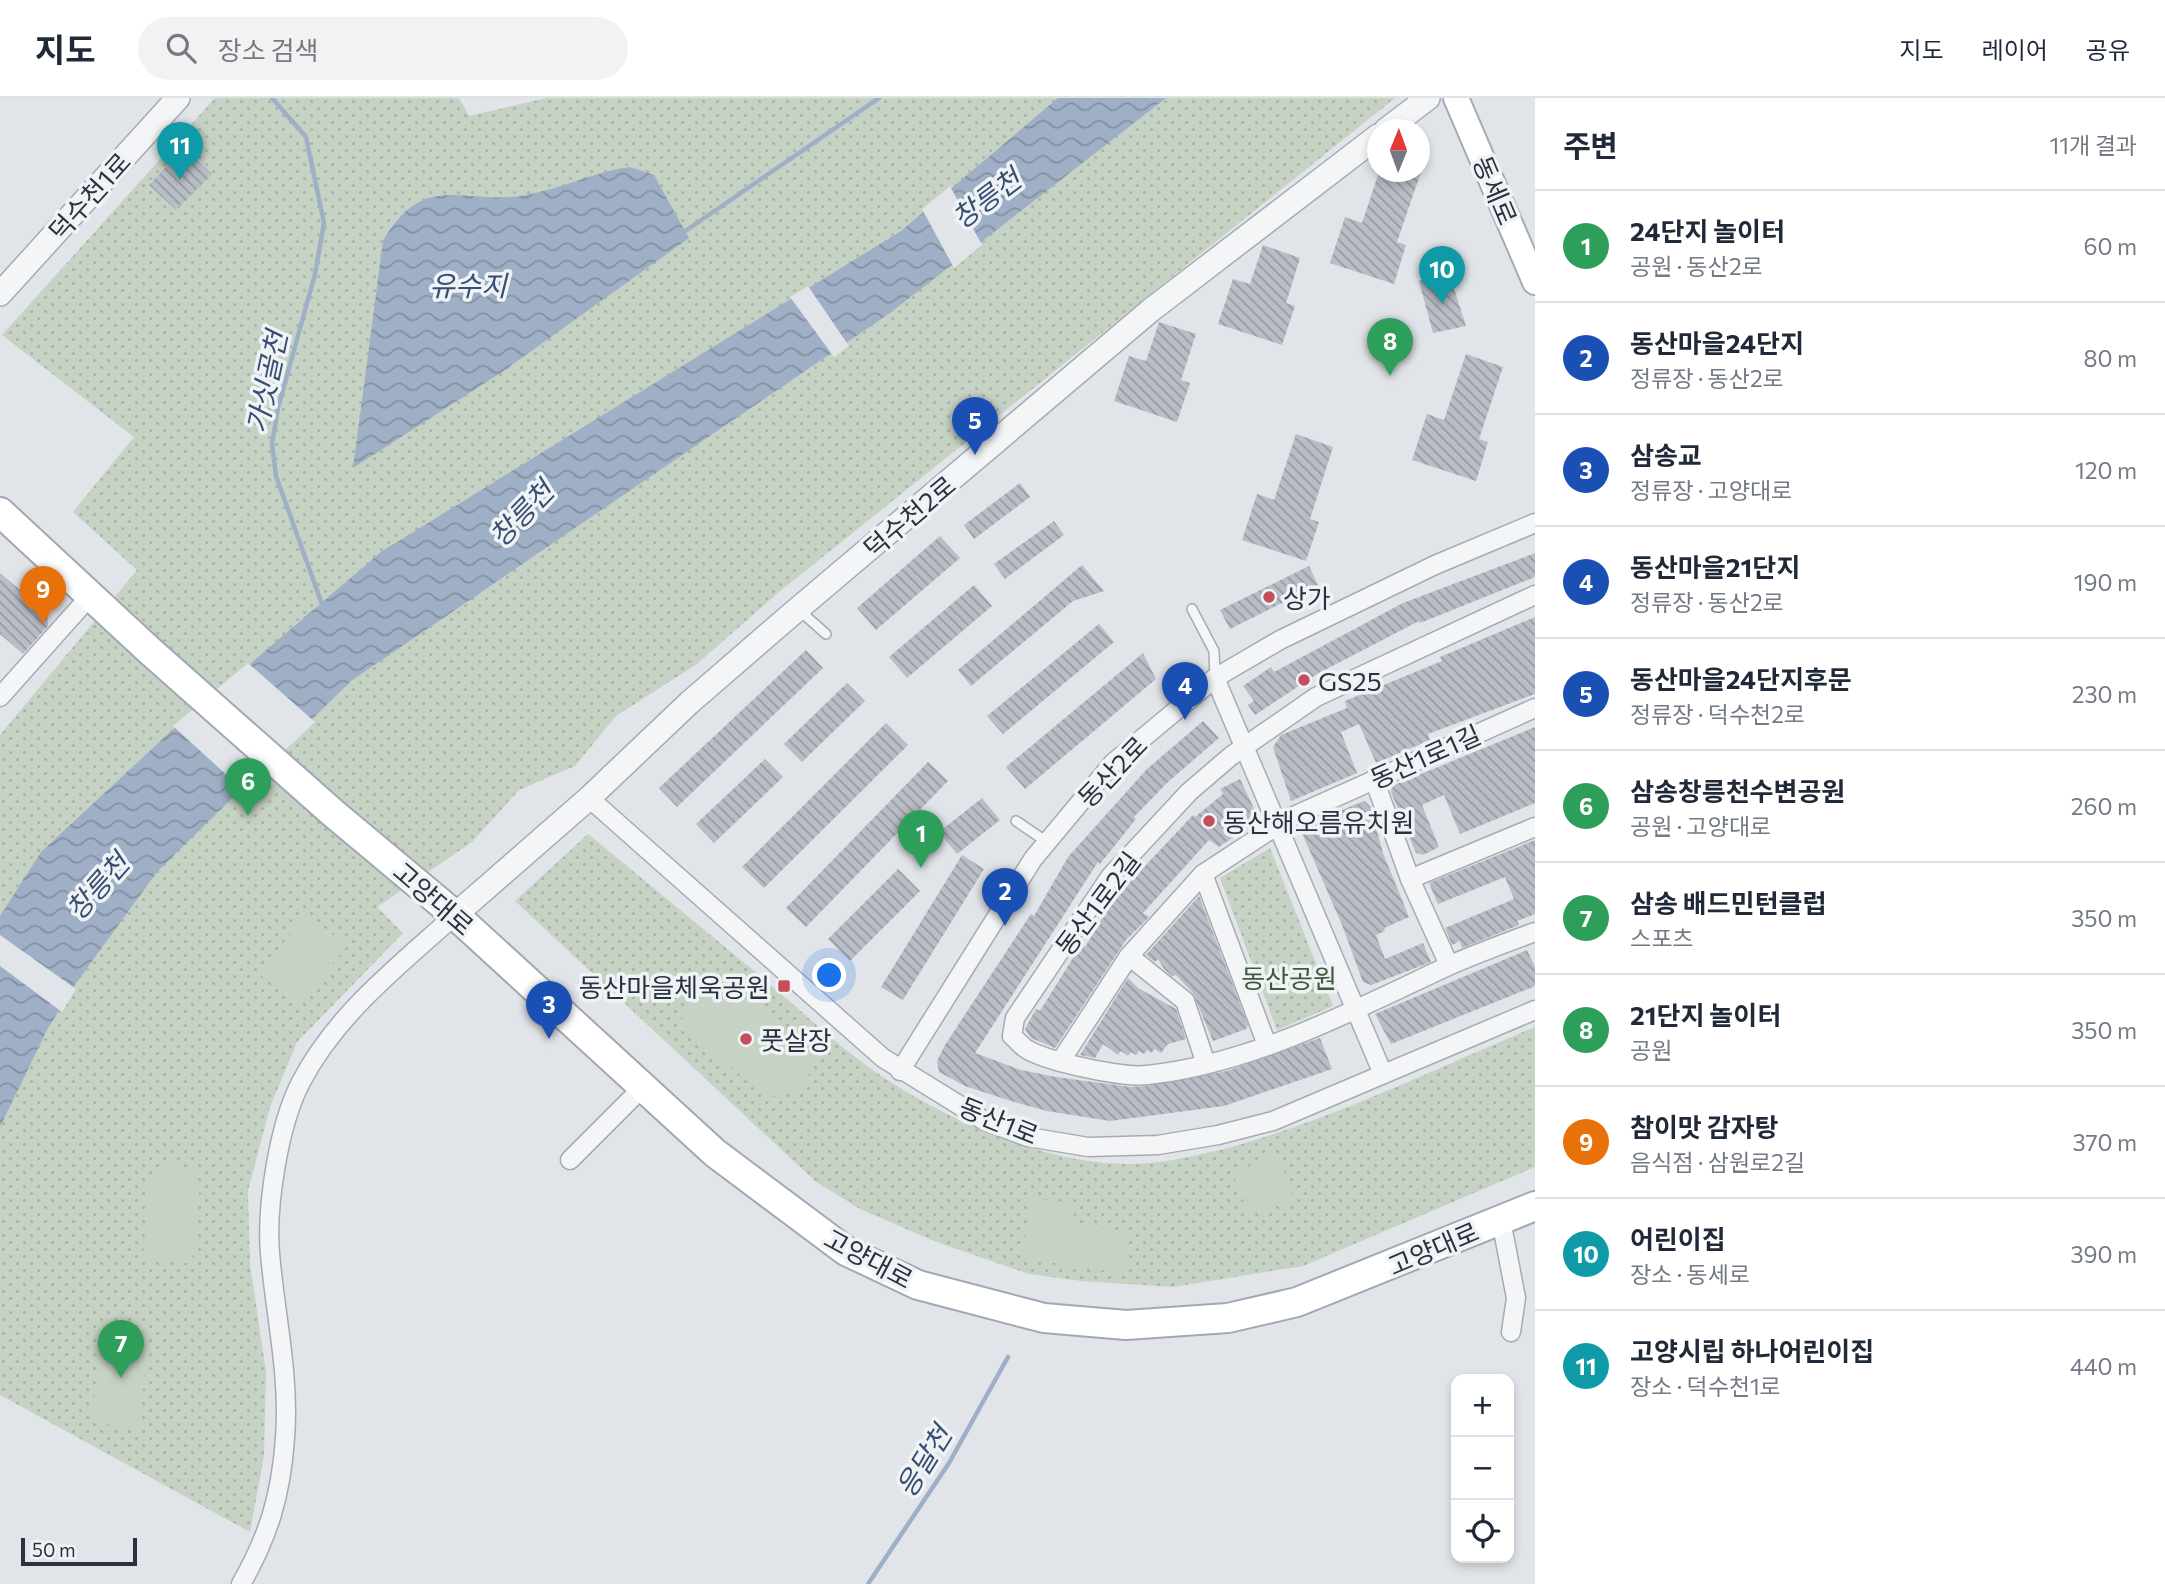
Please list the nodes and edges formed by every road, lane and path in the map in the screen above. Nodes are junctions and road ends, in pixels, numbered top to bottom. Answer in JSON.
{"nodes":[{"id":1,"x":178,"y":98,"type":"edge"},
{"id":2,"x":1428,"y":98,"type":"edge"},
{"id":3,"x":1456,"y":98,"type":"edge"},
{"id":4,"x":1400,"y":119,"type":"edge"},
{"id":5,"x":1367,"y":144,"type":"edge"},
{"id":6,"x":1535,"y":282,"type":"edge"},
{"id":7,"x":0,"y":294,"type":"edge"},
{"id":8,"x":0,"y":512,"type":"edge"},
{"id":9,"x":1535,"y":523,"type":"edge"},
{"id":10,"x":1535,"y":595,"type":"edge"},
{"id":11,"x":90,"y":596,"type":"junction"},
{"id":12,"x":798,"y":608,"type":"junction"},
{"id":13,"x":1192,"y":609,"type":"dead end"},
{"id":14,"x":826,"y":634,"type":"dead end"},
{"id":15,"x":7,"y":675,"type":"edge"},
{"id":16,"x":1215,"y":678,"type":"junction"},
{"id":17,"x":0,"y":697,"type":"edge"},
{"id":18,"x":1535,"y":708,"type":"edge"},
{"id":19,"x":1244,"y":748,"type":"junction"},
{"id":20,"x":1374,"y":779,"type":"junction"},
{"id":21,"x":589,"y":798,"type":"junction"},
{"id":22,"x":1016,"y":821,"type":"dead end"},
{"id":23,"x":1278,"y":823,"type":"junction"},
{"id":24,"x":1535,"y":827,"type":"edge"},
{"id":25,"x":1047,"y":842,"type":"junction"},
{"id":26,"x":1203,"y":874,"type":"junction"},
{"id":27,"x":1410,"y":879,"type":"junction"},
{"id":28,"x":455,"y":915,"type":"junction"},
{"id":29,"x":1535,"y":932,"type":"edge"},
{"id":30,"x":1129,"y":956,"type":"junction"},
{"id":31,"x":1450,"y":965,"type":"junction"},
{"id":32,"x":1354,"y":1010,"type":"junction"},
{"id":33,"x":1535,"y":1010,"type":"edge"},
{"id":34,"x":1267,"y":1045,"type":"junction"},
{"id":35,"x":1060,"y":1062,"type":"junction"},
{"id":36,"x":1206,"y":1064,"type":"junction"},
{"id":37,"x":901,"y":1071,"type":"junction"},
{"id":38,"x":1383,"y":1074,"type":"junction"},
{"id":39,"x":643,"y":1087,"type":"junction"},
{"id":40,"x":570,"y":1160,"type":"dead end"},
{"id":41,"x":1535,"y":1206,"type":"edge"},
{"id":42,"x":1501,"y":1220,"type":"junction"},
{"id":43,"x":1511,"y":1332,"type":"dead end"},
{"id":44,"x":241,"y":1584,"type":"edge"}],
"edges":[{"from":1,"to":7,"type":"street","name":"덕수천1로"},
{"from":2,"to":4,"type":"street"},
{"from":3,"to":6,"type":"main road","name":"동세로"},
{"from":5,"to":12,"type":"street","name":"덕수천2로"},
{"from":8,"to":11,"type":"main road"},
{"from":9,"to":16,"type":"street","name":"동산2로"},
{"from":10,"to":19,"type":"street"},
{"from":11,"to":15,"type":"street"},
{"from":11,"to":28,"type":"main road","name":"고양대로"},
{"from":12,"to":14,"type":"lane"},
{"from":12,"to":21,"type":"street","name":"덕수천2로"},
{"from":13,"to":16,"type":"lane"},
{"from":15,"to":17,"type":"street"},
{"from":16,"to":19,"type":"street"},
{"from":16,"to":25,"type":"street","name":"동산2로"},
{"from":18,"to":20,"type":"street","name":"동산1로1길"},
{"from":19,"to":23,"type":"street"},
{"from":19,"to":35,"type":"street","name":"동산1로2길"},
{"from":20,"to":23,"type":"street","name":"동산1로1길"},
{"from":20,"to":27,"type":"street"},
{"from":21,"to":28,"type":"street","name":"덕수천2로"},
{"from":21,"to":37,"type":"street","name":"동산1로"},
{"from":22,"to":25,"type":"lane"},
{"from":23,"to":26,"type":"street"},
{"from":23,"to":32,"type":"street"},
{"from":24,"to":27,"type":"street"},
{"from":25,"to":37,"type":"street","name":"동산2로"},
{"from":26,"to":30,"type":"street"},
{"from":26,"to":34,"type":"street"},
{"from":27,"to":31,"type":"street"},
{"from":28,"to":39,"type":"main road","name":"고양대로"},
{"from":28,"to":44,"type":"street"},
{"from":29,"to":31,"type":"street"},
{"from":30,"to":35,"type":"street"},
{"from":30,"to":36,"type":"street"},
{"from":31,"to":32,"type":"street"},
{"from":32,"to":34,"type":"street","name":"동산1로2길"},
{"from":32,"to":38,"type":"street"},
{"from":33,"to":38,"type":"street","name":"동산1로"},
{"from":34,"to":36,"type":"street","name":"동산1로2길"},
{"from":35,"to":36,"type":"street","name":"동산1로2길"},
{"from":37,"to":38,"type":"street","name":"동산1로"},
{"from":39,"to":40,"type":"street"},
{"from":39,"to":42,"type":"main road","name":"고양대로"},
{"from":41,"to":42,"type":"main road","name":"고양대로"},
{"from":42,"to":43,"type":"street"}]}
